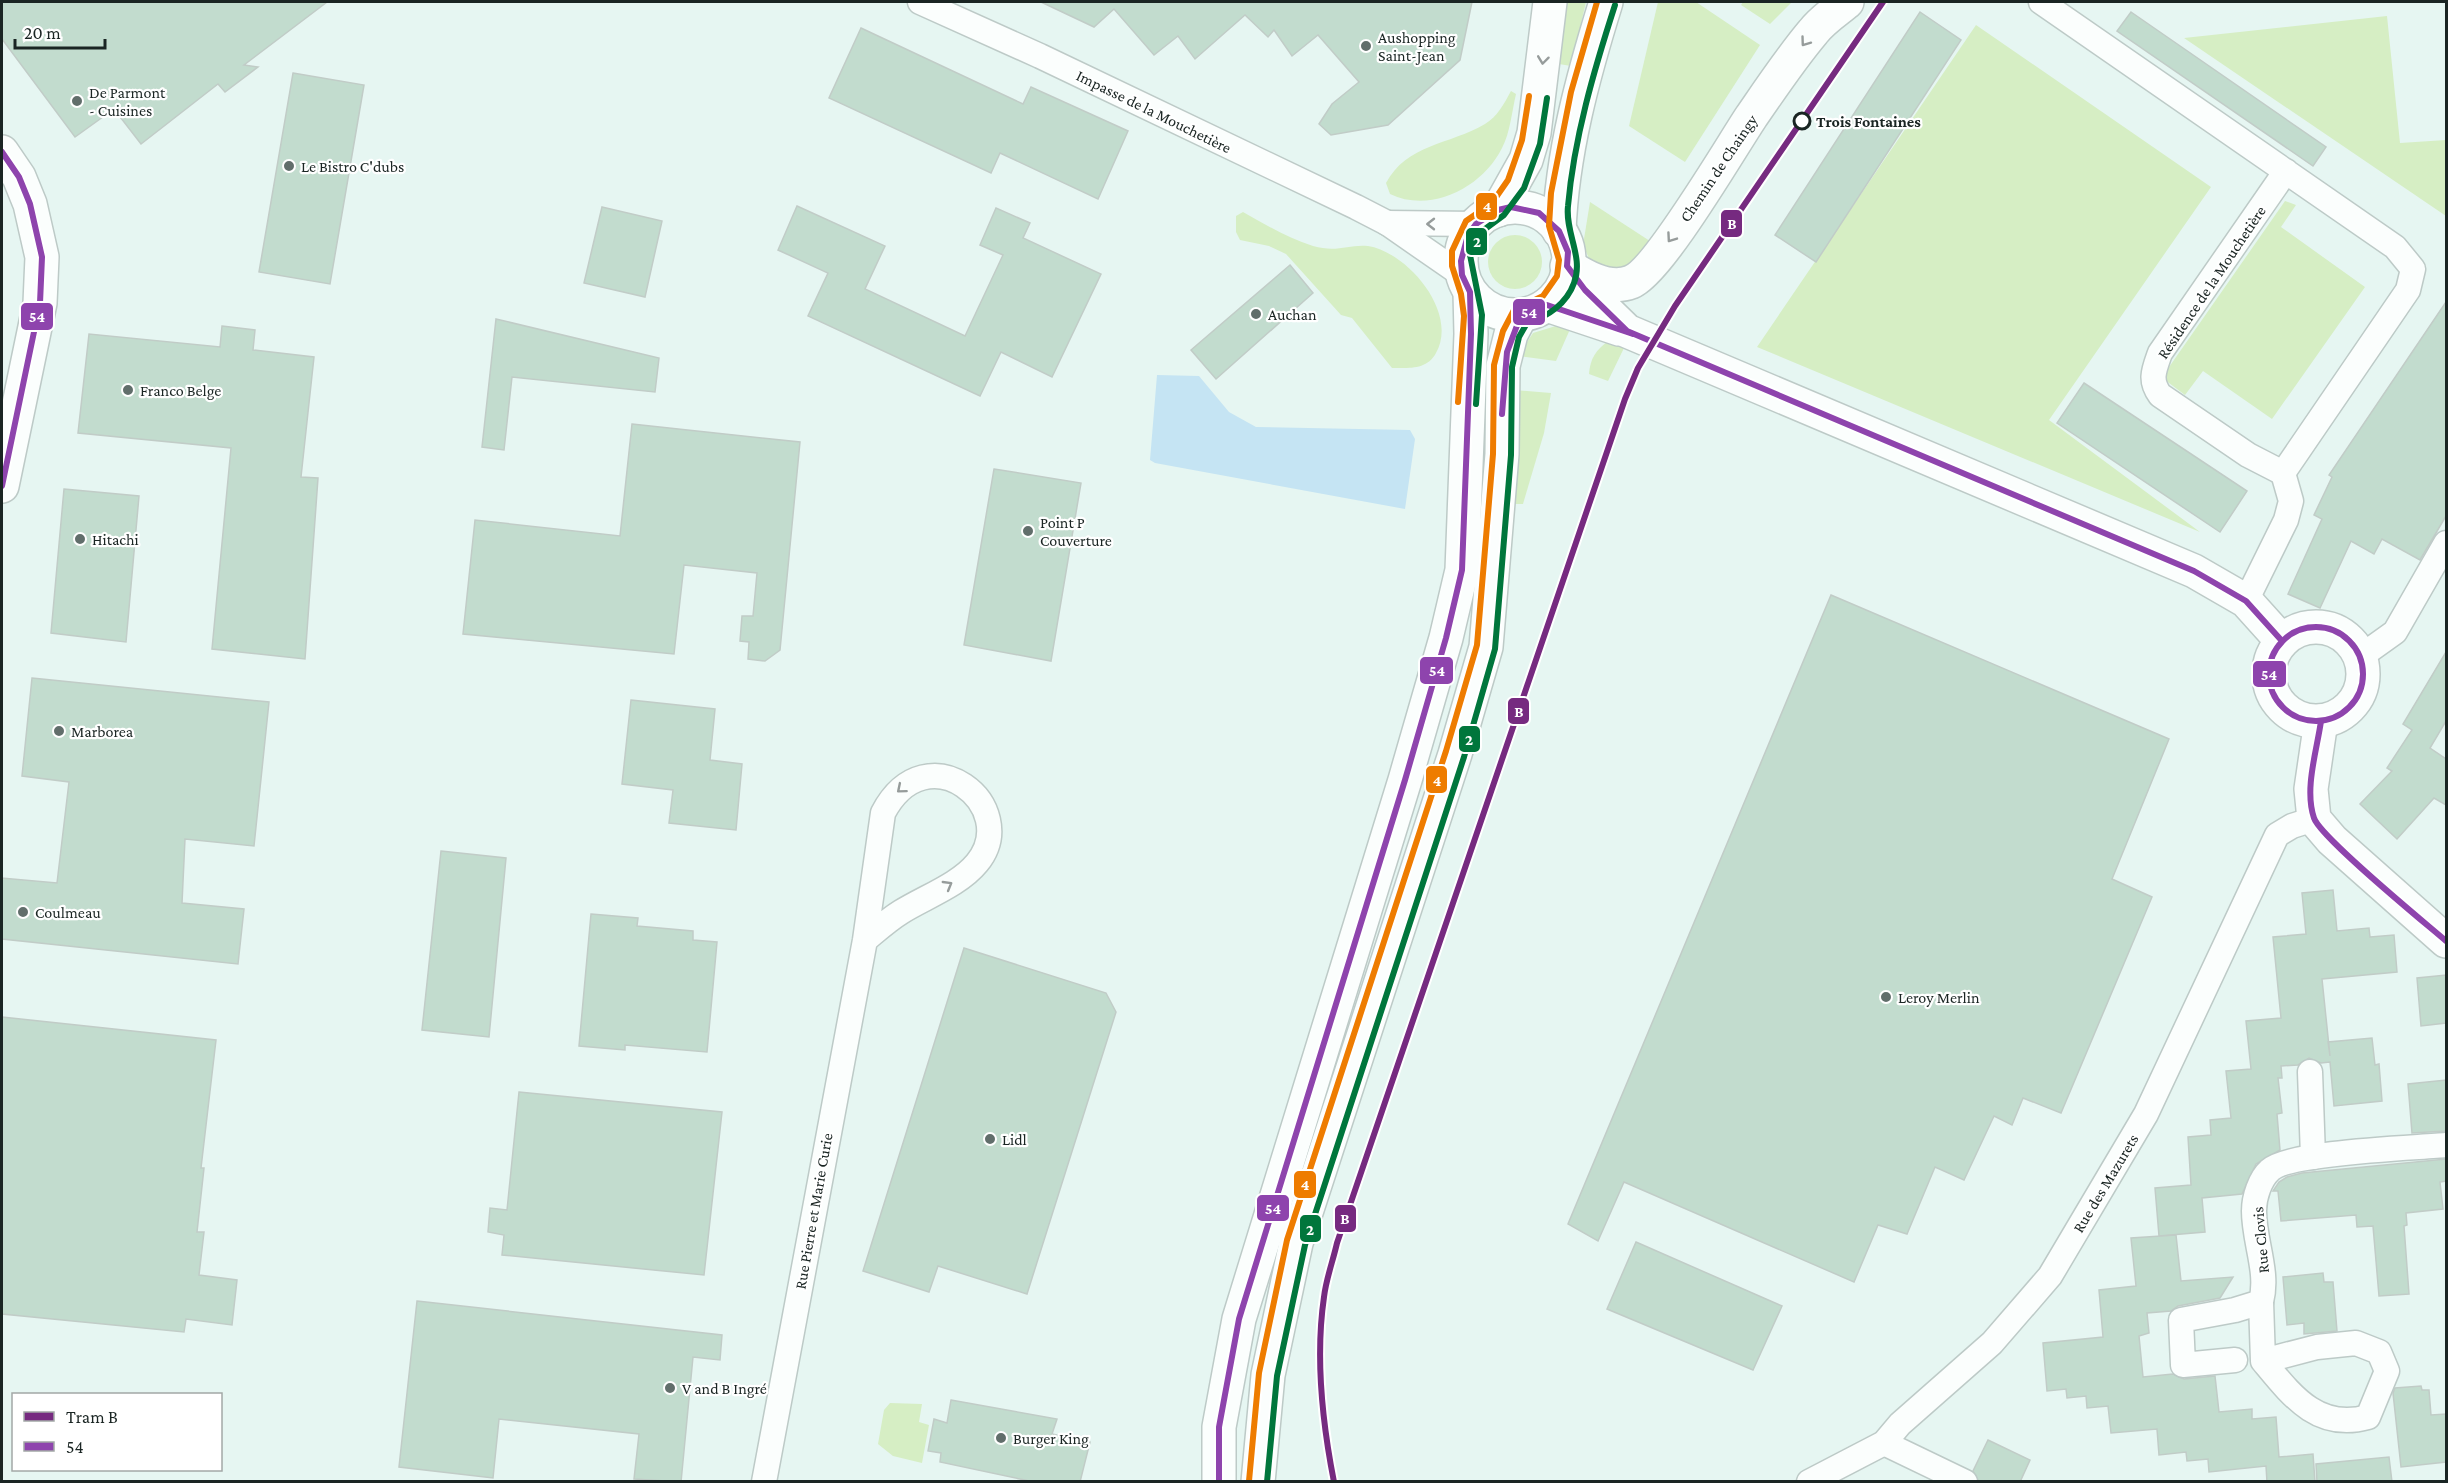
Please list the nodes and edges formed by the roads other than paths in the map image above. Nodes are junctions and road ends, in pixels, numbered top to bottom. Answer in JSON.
{"nodes":[{"id":1,"x":920,"y":2,"type":"edge"},
{"id":2,"x":1550,"y":2,"type":"edge"},
{"id":3,"x":1606,"y":2,"type":"edge"},
{"id":4,"x":1847,"y":2,"type":"edge"},
{"id":5,"x":2041,"y":2,"type":"edge"},
{"id":6,"x":2,"y":152,"type":"edge"},
{"id":7,"x":2286,"y":171,"type":"junction"},
{"id":8,"x":1487,"y":217,"type":"junction"},
{"id":9,"x":1387,"y":223,"type":"junction"},
{"id":10,"x":1559,"y":231,"type":"junction"},
{"id":11,"x":1567,"y":266,"type":"junction"},
{"id":12,"x":1466,"y":284,"type":"junction"},
{"id":13,"x":1534,"y":310,"type":"junction"},
{"id":14,"x":1627,"y":331,"type":"junction"},
{"id":15,"x":2283,"y":472,"type":"junction"},
{"id":16,"x":2,"y":486,"type":"edge"},
{"id":17,"x":2446,"y":543,"type":"edge"},
{"id":18,"x":2246,"y":601,"type":"junction"},
{"id":19,"x":2282,"y":641,"type":"junction"},
{"id":20,"x":2360,"y":657,"type":"junction"},
{"id":21,"x":2321,"y":721,"type":"junction"},
{"id":22,"x":2314,"y":819,"type":"junction"},
{"id":23,"x":865,"y":940,"type":"junction"},
{"id":24,"x":2446,"y":941,"type":"edge"},
{"id":25,"x":2310,"y":1072,"type":"dead end"},
{"id":26,"x":2446,"y":1145,"type":"edge"},
{"id":27,"x":2313,"y":1157,"type":"junction"},
{"id":28,"x":2263,"y":1295,"type":"junction"},
{"id":29,"x":2235,"y":1360,"type":"dead end"},
{"id":30,"x":2263,"y":1361,"type":"junction"},
{"id":31,"x":1884,"y":1443,"type":"junction"},
{"id":32,"x":764,"y":1482,"type":"edge"},
{"id":33,"x":1218,"y":1482,"type":"edge"},
{"id":34,"x":1258,"y":1482,"type":"edge"},
{"id":35,"x":1809,"y":1482,"type":"edge"},
{"id":36,"x":1965,"y":1482,"type":"edge"}],
"edges":[{"from":1,"to":9,"type":"street","name":"Impasse de la Mouchetière"},
{"from":2,"to":8,"type":"main road","one_way":true},
{"from":3,"to":10,"type":"main road"},
{"from":4,"to":11,"type":"main road","name":"Chemin de Chaingy","one_way":true},
{"from":5,"to":7,"type":"street"},
{"from":6,"to":16,"type":"main road"},
{"from":7,"to":15,"type":"street"},
{"from":7,"to":15,"type":"street","name":"Résidence de la Mouchetière"},
{"from":8,"to":9,"type":"street","name":"Impasse de la Mouchetière","one_way":true},
{"from":8,"to":10,"type":"main road"},
{"from":8,"to":12,"type":"main road"},
{"from":9,"to":12,"type":"street","name":"Impasse de la Mouchetière"},
{"from":10,"to":11,"type":"main road"},
{"from":11,"to":13,"type":"main road"},
{"from":11,"to":14,"type":"main road"},
{"from":12,"to":13,"type":"main road"},
{"from":12,"to":33,"type":"main road"},
{"from":13,"to":14,"type":"main road"},
{"from":13,"to":34,"type":"main road"},
{"from":14,"to":18,"type":"main road"},
{"from":15,"to":18,"type":"street"},
{"from":17,"to":20,"type":"street"},
{"from":18,"to":19,"type":"main road"},
{"from":19,"to":20,"type":"main road"},
{"from":19,"to":21,"type":"main road"},
{"from":20,"to":21,"type":"main road"},
{"from":21,"to":22,"type":"main road"},
{"from":22,"to":24,"type":"main road"},
{"from":22,"to":31,"type":"street","name":"Rue des Mazurets"},
{"from":23,"to":23,"type":"street","name":"Rue Pierre et Marie Curie","one_way":true},
{"from":23,"to":32,"type":"street","name":"Rue Pierre et Marie Curie"},
{"from":25,"to":27,"type":"street"},
{"from":26,"to":27,"type":"street","name":"Rue Clovis"},
{"from":27,"to":28,"type":"street","name":"Rue Clovis"},
{"from":28,"to":29,"type":"street"},
{"from":28,"to":30,"type":"street","name":"Rue Clovis"},
{"from":30,"to":30,"type":"street"},
{"from":31,"to":35,"type":"street","name":"Rue des Mazurets"},
{"from":31,"to":36,"type":"street"}]}
